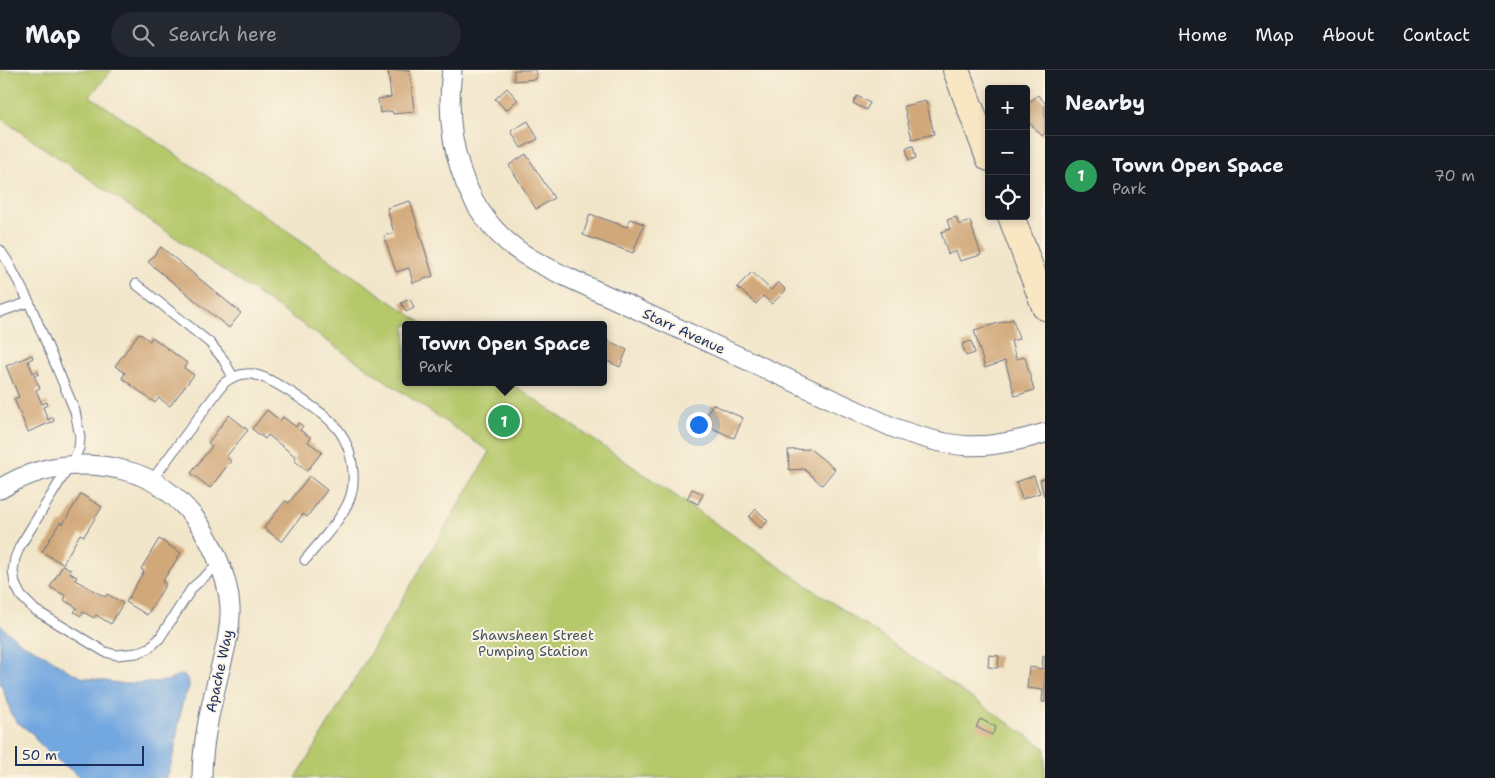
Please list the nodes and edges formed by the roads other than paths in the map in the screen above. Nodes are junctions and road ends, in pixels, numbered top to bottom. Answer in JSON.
{"nodes":[{"id":1,"x":452,"y":70,"type":"edge"},
{"id":2,"x":956,"y":70,"type":"edge"},
{"id":3,"x":985,"y":147,"type":"edge"},
{"id":4,"x":1012,"y":220,"type":"edge"},
{"id":5,"x":0,"y":250,"type":"edge"},
{"id":6,"x":136,"y":284,"type":"dead end"},
{"id":7,"x":30,"y":302,"type":"junction"},
{"id":8,"x":1045,"y":307,"type":"edge"},
{"id":9,"x":0,"y":312,"type":"edge"},
{"id":10,"x":232,"y":377,"type":"junction"},
{"id":11,"x":1045,"y":433,"type":"edge"},
{"id":12,"x":71,"y":465,"type":"junction"},
{"id":13,"x":152,"y":480,"type":"junction"},
{"id":14,"x":0,"y":489,"type":"edge"},
{"id":15,"x":305,"y":560,"type":"dead end"},
{"id":16,"x":220,"y":563,"type":"junction"},
{"id":17,"x":202,"y":778,"type":"edge"}],
"edges":[{"from":1,"to":11,"type":"street","name":"Starr Avenue"},
{"from":2,"to":3,"type":"street"},
{"from":4,"to":8,"type":"street"},
{"from":5,"to":7,"type":"lane"},
{"from":6,"to":10,"type":"lane"},
{"from":7,"to":9,"type":"lane"},
{"from":7,"to":12,"type":"lane"},
{"from":10,"to":13,"type":"lane"},
{"from":10,"to":15,"type":"lane"},
{"from":12,"to":13,"type":"street","name":"Apache Way"},
{"from":12,"to":14,"type":"street","name":"Apache Way"},
{"from":12,"to":16,"type":"lane"},
{"from":13,"to":16,"type":"street","name":"Apache Way"},
{"from":16,"to":17,"type":"street","name":"Apache Way"}]}
